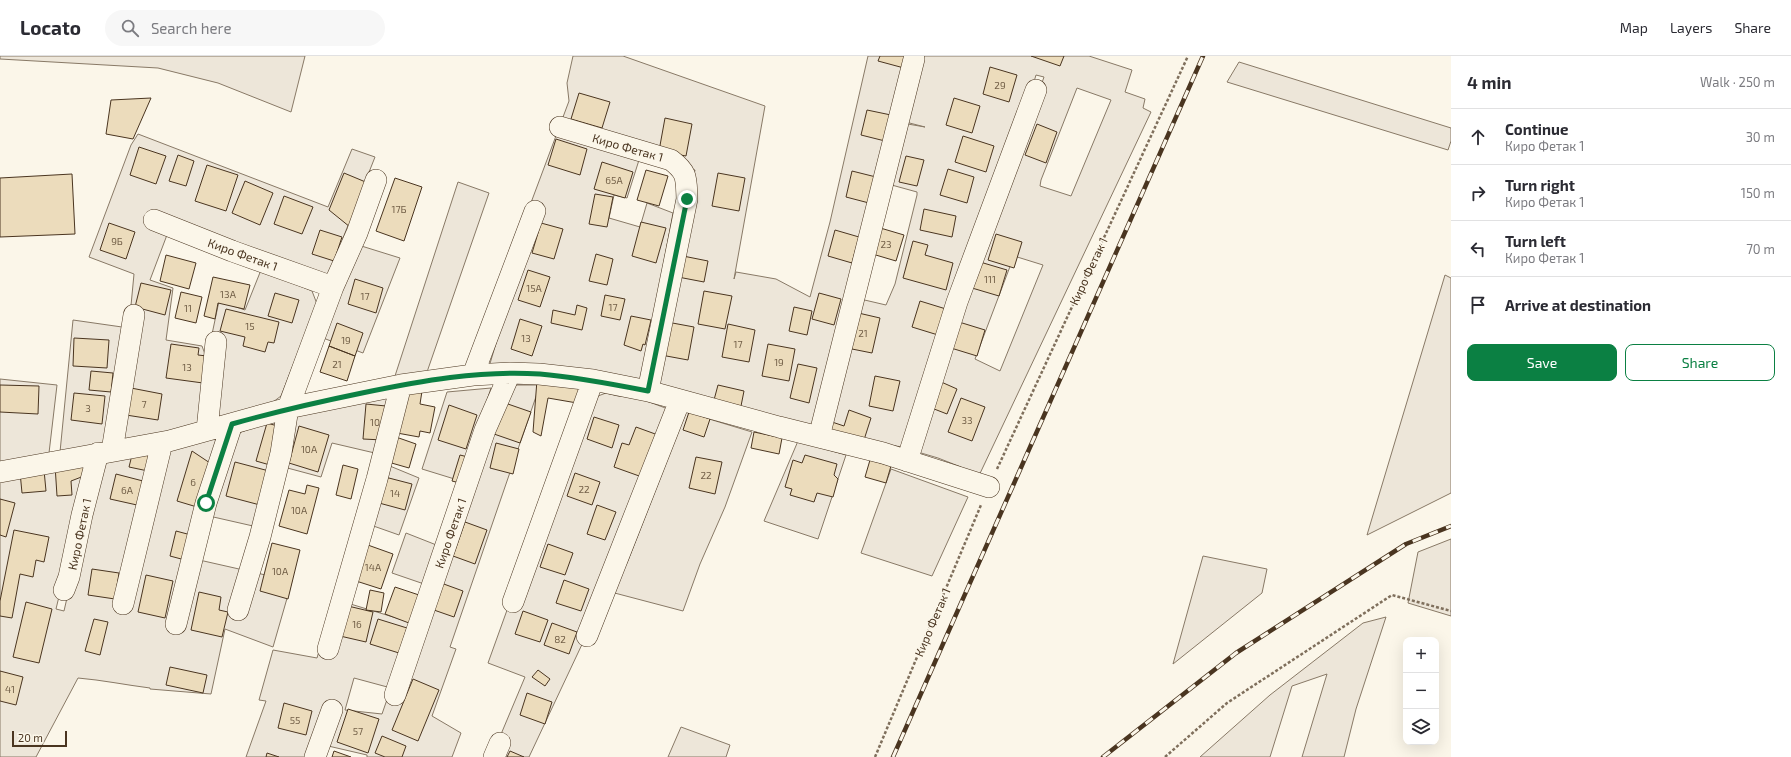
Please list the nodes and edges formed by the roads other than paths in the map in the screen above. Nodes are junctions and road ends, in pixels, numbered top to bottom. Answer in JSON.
{"nodes":[{"id":1,"x":914,"y":59,"type":"dead end"},
{"id":2,"x":1036,"y":90,"type":"dead end"},
{"id":3,"x":560,"y":127,"type":"dead end"},
{"id":4,"x":376,"y":180,"type":"dead end"},
{"id":5,"x":535,"y":211,"type":"dead end"},
{"id":6,"x":154,"y":220,"type":"dead end"},
{"id":7,"x":333,"y":286,"type":"junction"},
{"id":8,"x":134,"y":315,"type":"dead end"},
{"id":9,"x":216,"y":342,"type":"dead end"},
{"id":10,"x":510,"y":373,"type":"junction"},
{"id":11,"x":473,"y":375,"type":"junction"},
{"id":12,"x":593,"y":380,"type":"junction"},
{"id":13,"x":401,"y":385,"type":"junction"},
{"id":14,"x":648,"y":391,"type":"junction"},
{"id":15,"x":680,"y":400,"type":"junction"},
{"id":16,"x":288,"y":408,"type":"junction"},
{"id":17,"x":232,"y":424,"type":"junction"},
{"id":18,"x":207,"y":430,"type":"junction"},
{"id":19,"x":819,"y":437,"type":"junction"},
{"id":20,"x":162,"y":443,"type":"junction"},
{"id":21,"x":105,"y":452,"type":"junction"},
{"id":22,"x":907,"y":461,"type":"junction"},
{"id":23,"x":0,"y":472,"type":"edge"},
{"id":24,"x":989,"y":487,"type":"road end"},
{"id":25,"x":64,"y":590,"type":"dead end"},
{"id":26,"x":513,"y":602,"type":"dead end"},
{"id":27,"x":123,"y":604,"type":"dead end"},
{"id":28,"x":238,"y":610,"type":"dead end"},
{"id":29,"x":176,"y":624,"type":"dead end"},
{"id":30,"x":587,"y":636,"type":"dead end"},
{"id":31,"x":328,"y":649,"type":"dead end"},
{"id":32,"x":395,"y":694,"type":"dead end"},
{"id":33,"x":332,"y":710,"type":"dead end"},
{"id":34,"x":315,"y":757,"type":"edge"}],
"edges":[{"from":1,"to":19,"type":"street"},
{"from":2,"to":22,"type":"street"},
{"from":3,"to":14,"type":"street","name":"Киро Фетак 1"},
{"from":4,"to":7,"type":"street"},
{"from":5,"to":11,"type":"street"},
{"from":6,"to":7,"type":"street","name":"Киро Фетак 1"},
{"from":7,"to":16,"type":"street"},
{"from":8,"to":21,"type":"street","name":"Киро Фетак 1"},
{"from":9,"to":18,"type":"street"},
{"from":10,"to":11,"type":"street"},
{"from":10,"to":12,"type":"street"},
{"from":10,"to":32,"type":"street","name":"Киро Фетак 1"},
{"from":11,"to":13,"type":"street"},
{"from":12,"to":14,"type":"street"},
{"from":12,"to":26,"type":"street"},
{"from":13,"to":16,"type":"street"},
{"from":13,"to":31,"type":"street"},
{"from":14,"to":15,"type":"street"},
{"from":15,"to":19,"type":"street"},
{"from":15,"to":30,"type":"street"},
{"from":16,"to":17,"type":"street"},
{"from":16,"to":28,"type":"street"},
{"from":17,"to":18,"type":"street"},
{"from":17,"to":29,"type":"street"},
{"from":18,"to":20,"type":"street"},
{"from":19,"to":22,"type":"street"},
{"from":20,"to":21,"type":"street"},
{"from":20,"to":27,"type":"street"},
{"from":21,"to":23,"type":"street"},
{"from":21,"to":25,"type":"street","name":"Киро Фетак 1"},
{"from":22,"to":24,"type":"street"},
{"from":33,"to":34,"type":"street"}]}
